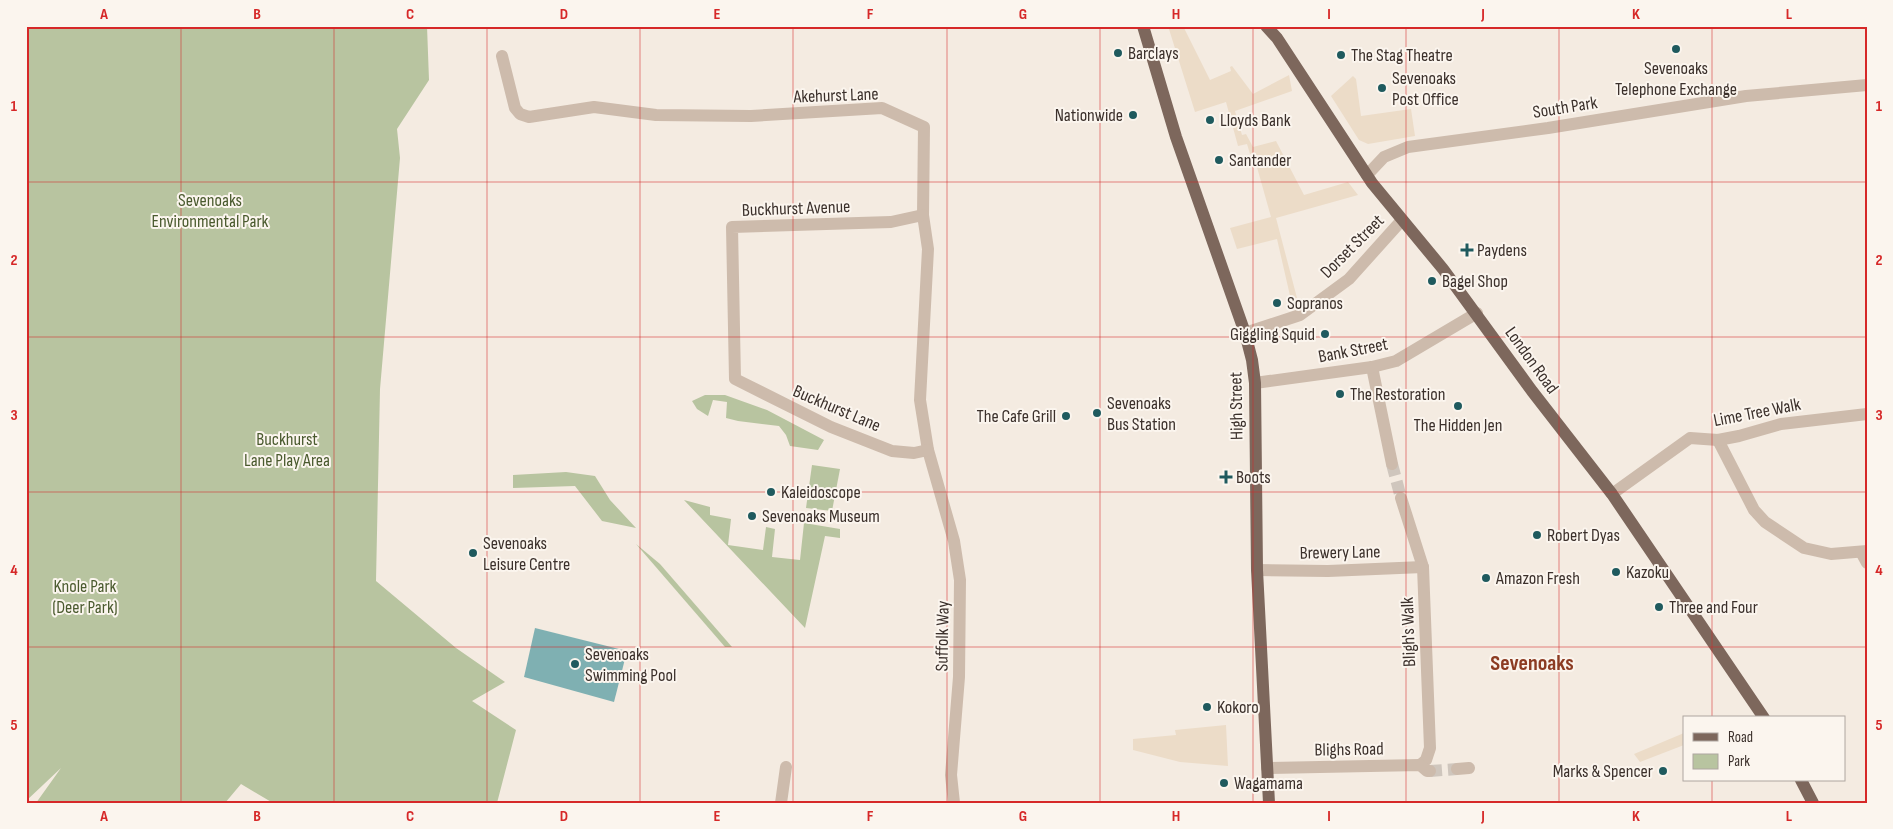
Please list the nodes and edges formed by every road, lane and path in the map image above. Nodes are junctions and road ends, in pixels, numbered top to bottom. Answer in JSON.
{"nodes":[{"id":1,"x":1143,"y":26,"type":"edge"},
{"id":2,"x":1266,"y":26,"type":"edge"},
{"id":3,"x":502,"y":56,"type":"dead end"},
{"id":4,"x":1867,"y":85,"type":"edge"},
{"id":5,"x":1367,"y":175,"type":"junction"},
{"id":6,"x":923,"y":215,"type":"junction"},
{"id":7,"x":1402,"y":220,"type":"junction"},
{"id":8,"x":1477,"y":313,"type":"junction"},
{"id":9,"x":1245,"y":333,"type":"junction"},
{"id":10,"x":1372,"y":367,"type":"junction"},
{"id":11,"x":735,"y":379,"type":"joint"},
{"id":12,"x":1255,"y":383,"type":"junction"},
{"id":13,"x":1867,"y":414,"type":"edge"},
{"id":14,"x":1718,"y":440,"type":"junction"},
{"id":15,"x":928,"y":450,"type":"junction"},
{"id":16,"x":1392,"y":464,"type":"tunnel mouth"},
{"id":17,"x":935,"y":473,"type":"joint"},
{"id":18,"x":1612,"y":494,"type":"junction"},
{"id":19,"x":1401,"y":498,"type":"tunnel mouth"},
{"id":20,"x":1865,"y":555,"type":"edge"},
{"id":21,"x":1423,"y":567,"type":"junction"},
{"id":22,"x":1256,"y":570,"type":"junction"},
{"id":23,"x":1763,"y":716,"type":"edge"},
{"id":24,"x":786,"y":767,"type":"dead end"},
{"id":25,"x":1267,"y":768,"type":"junction"},
{"id":26,"x":1425,"y":768,"type":"joint"},
{"id":27,"x":1802,"y":782,"type":"edge"},
{"id":28,"x":781,"y":803,"type":"edge"},
{"id":29,"x":954,"y":803,"type":"edge"},
{"id":30,"x":1269,"y":803,"type":"edge"},
{"id":31,"x":1813,"y":803,"type":"edge"}],
"edges":[{"from":1,"to":9,"type":"main road","name":"High Street"},
{"from":2,"to":5,"type":"main road","name":"London Road"},
{"from":3,"to":6,"type":"street","name":"Akehurst Lane"},
{"from":4,"to":5,"type":"street","name":"South Park"},
{"from":5,"to":7,"type":"main road","name":"London Road"},
{"from":6,"to":11,"type":"street","name":"Buckhurst Avenue"},
{"from":6,"to":15,"type":"street","name":"Akehurst Lane"},
{"from":7,"to":8,"type":"main road","name":"London Road"},
{"from":7,"to":9,"type":"street","name":"Dorset Street"},
{"from":8,"to":10,"type":"street","name":"Bank Street"},
{"from":8,"to":18,"type":"main road","name":"London Road"},
{"from":9,"to":12,"type":"main road","name":"High Street"},
{"from":10,"to":12,"type":"street","name":"Bank Street"},
{"from":10,"to":16,"type":"street"},
{"from":11,"to":15,"type":"street","name":"Buckhurst Lane"},
{"from":12,"to":22,"type":"main road","name":"High Street"},
{"from":13,"to":14,"type":"street","name":"Lime Tree Walk"},
{"from":14,"to":18,"type":"street","name":"Lime Tree Walk"},
{"from":14,"to":20,"type":"street"},
{"from":15,"to":17,"type":"street","name":"Akehurst Lane"},
{"from":17,"to":29,"type":"street","name":"Suffolk Way"},
{"from":18,"to":23,"type":"main road","name":"London Road"},
{"from":19,"to":21,"type":"street","name":"Bligh's Walk"},
{"from":21,"to":22,"type":"street","name":"Brewery Lane"},
{"from":21,"to":26,"type":"street","name":"Bligh's Walk"},
{"from":22,"to":25,"type":"main road","name":"High Street"},
{"from":24,"to":28,"type":"street"},
{"from":25,"to":26,"type":"street","name":"Blighs Road"},
{"from":25,"to":30,"type":"main road","name":"High Street"},
{"from":27,"to":31,"type":"main road"}]}
